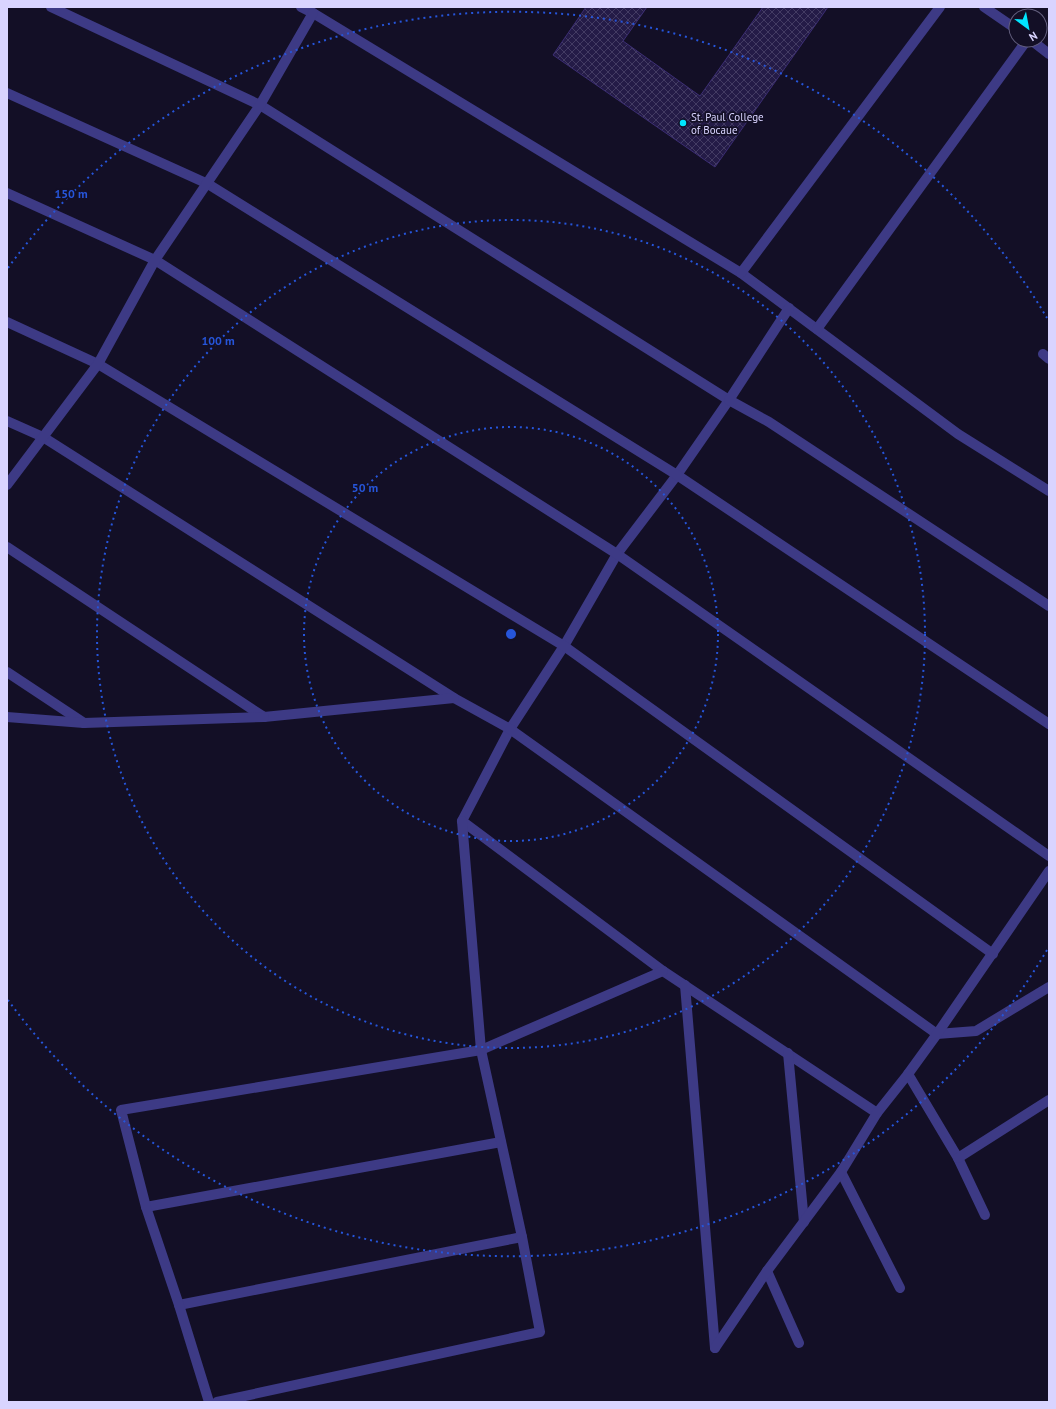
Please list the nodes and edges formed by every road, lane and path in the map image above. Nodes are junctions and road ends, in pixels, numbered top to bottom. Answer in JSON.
{"nodes":[{"id":1,"x":51,"y":7,"type":"edge"},
{"id":2,"x":301,"y":7,"type":"edge"},
{"id":3,"x":940,"y":7,"type":"edge"},
{"id":4,"x":984,"y":7,"type":"edge"},
{"id":5,"x":313,"y":13,"type":"junction"},
{"id":6,"x":1008,"y":24,"type":"edge"},
{"id":7,"x":1021,"y":48,"type":"edge"},
{"id":8,"x":7,"y":93,"type":"edge"},
{"id":9,"x":260,"y":105,"type":"junction"},
{"id":10,"x":208,"y":184,"type":"junction"},
{"id":11,"x":7,"y":194,"type":"edge"},
{"id":12,"x":155,"y":260,"type":"junction"},
{"id":13,"x":741,"y":273,"type":"junction"},
{"id":14,"x":789,"y":308,"type":"junction"},
{"id":15,"x":7,"y":322,"type":"edge"},
{"id":16,"x":817,"y":329,"type":"junction"},
{"id":17,"x":98,"y":364,"type":"junction"},
{"id":18,"x":729,"y":400,"type":"junction"},
{"id":19,"x":7,"y":421,"type":"edge"},
{"id":20,"x":43,"y":438,"type":"junction"},
{"id":21,"x":677,"y":475,"type":"junction"},
{"id":22,"x":7,"y":485,"type":"edge"},
{"id":23,"x":1049,"y":491,"type":"edge"},
{"id":24,"x":7,"y":547,"type":"edge"},
{"id":25,"x":617,"y":554,"type":"junction"},
{"id":26,"x":1049,"y":606,"type":"edge"},
{"id":27,"x":564,"y":646,"type":"junction"},
{"id":28,"x":7,"y":672,"type":"edge"},
{"id":29,"x":454,"y":698,"type":"junction"},
{"id":30,"x":7,"y":716,"type":"edge"},
{"id":31,"x":264,"y":716,"type":"junction"},
{"id":32,"x":84,"y":723,"type":"junction"},
{"id":33,"x":1049,"y":724,"type":"edge"},
{"id":34,"x":510,"y":729,"type":"junction"},
{"id":35,"x":462,"y":821,"type":"junction"},
{"id":36,"x":1049,"y":856,"type":"edge"},
{"id":37,"x":1049,"y":871,"type":"edge"},
{"id":38,"x":993,"y":954,"type":"junction"},
{"id":39,"x":664,"y":971,"type":"junction"},
{"id":40,"x":685,"y":986,"type":"junction"},
{"id":41,"x":1049,"y":987,"type":"edge"},
{"id":42,"x":937,"y":1034,"type":"junction"},
{"id":43,"x":481,"y":1050,"type":"junction"},
{"id":44,"x":788,"y":1053,"type":"junction"},
{"id":45,"x":908,"y":1074,"type":"junction"},
{"id":46,"x":1049,"y":1100,"type":"edge"},
{"id":47,"x":877,"y":1113,"type":"junction"},
{"id":48,"x":501,"y":1142,"type":"junction"},
{"id":49,"x":958,"y":1158,"type":"junction"},
{"id":50,"x":841,"y":1172,"type":"junction"},
{"id":51,"x":146,"y":1207,"type":"junction"},
{"id":52,"x":985,"y":1215,"type":"dead end"},
{"id":53,"x":804,"y":1222,"type":"junction"},
{"id":54,"x":522,"y":1237,"type":"junction"},
{"id":55,"x":767,"y":1272,"type":"junction"},
{"id":56,"x":900,"y":1288,"type":"dead end"},
{"id":57,"x":179,"y":1305,"type":"junction"},
{"id":58,"x":799,"y":1343,"type":"dead end"},
{"id":59,"x":209,"y":1402,"type":"edge"},
{"id":60,"x":217,"y":1402,"type":"edge"}],
"edges":[{"from":1,"to":9,"type":"street"},
{"from":2,"to":5,"type":"street"},
{"from":3,"to":13,"type":"street"},
{"from":4,"to":6,"type":"street"},
{"from":5,"to":9,"type":"street"},
{"from":5,"to":13,"type":"street"},
{"from":7,"to":16,"type":"street"},
{"from":8,"to":10,"type":"street"},
{"from":9,"to":10,"type":"street"},
{"from":9,"to":18,"type":"street"},
{"from":10,"to":12,"type":"street"},
{"from":10,"to":21,"type":"street"},
{"from":11,"to":12,"type":"street"},
{"from":12,"to":17,"type":"street"},
{"from":12,"to":25,"type":"street"},
{"from":13,"to":14,"type":"street"},
{"from":14,"to":16,"type":"street"},
{"from":14,"to":18,"type":"street"},
{"from":15,"to":17,"type":"street"},
{"from":16,"to":23,"type":"street"},
{"from":17,"to":20,"type":"street"},
{"from":17,"to":27,"type":"street"},
{"from":18,"to":21,"type":"street"},
{"from":18,"to":26,"type":"street"},
{"from":19,"to":20,"type":"street"},
{"from":20,"to":22,"type":"street"},
{"from":20,"to":29,"type":"street"},
{"from":21,"to":25,"type":"street"},
{"from":21,"to":33,"type":"street"},
{"from":24,"to":31,"type":"street"},
{"from":25,"to":27,"type":"street"},
{"from":25,"to":36,"type":"street"},
{"from":27,"to":34,"type":"street"},
{"from":27,"to":38,"type":"street"},
{"from":28,"to":32,"type":"street"},
{"from":29,"to":31,"type":"street"},
{"from":29,"to":34,"type":"street"},
{"from":30,"to":32,"type":"street"},
{"from":31,"to":32,"type":"street"},
{"from":34,"to":35,"type":"street"},
{"from":34,"to":42,"type":"street"},
{"from":35,"to":39,"type":"street"},
{"from":35,"to":43,"type":"street"},
{"from":37,"to":38,"type":"street"},
{"from":38,"to":42,"type":"street"},
{"from":39,"to":40,"type":"street"},
{"from":39,"to":43,"type":"street"},
{"from":40,"to":44,"type":"street"},
{"from":40,"to":55,"type":"street"},
{"from":41,"to":42,"type":"street"},
{"from":42,"to":45,"type":"street"},
{"from":43,"to":48,"type":"street"},
{"from":43,"to":51,"type":"street"},
{"from":44,"to":47,"type":"street"},
{"from":44,"to":53,"type":"street"},
{"from":45,"to":47,"type":"street"},
{"from":45,"to":49,"type":"street"},
{"from":46,"to":49,"type":"street"},
{"from":47,"to":50,"type":"street"},
{"from":48,"to":51,"type":"street"},
{"from":48,"to":54,"type":"street"},
{"from":49,"to":52,"type":"street"},
{"from":50,"to":53,"type":"street"},
{"from":50,"to":56,"type":"street"},
{"from":51,"to":57,"type":"street"},
{"from":53,"to":55,"type":"street"},
{"from":54,"to":57,"type":"street"},
{"from":54,"to":60,"type":"street"},
{"from":55,"to":58,"type":"street"},
{"from":57,"to":59,"type":"street"}]}
